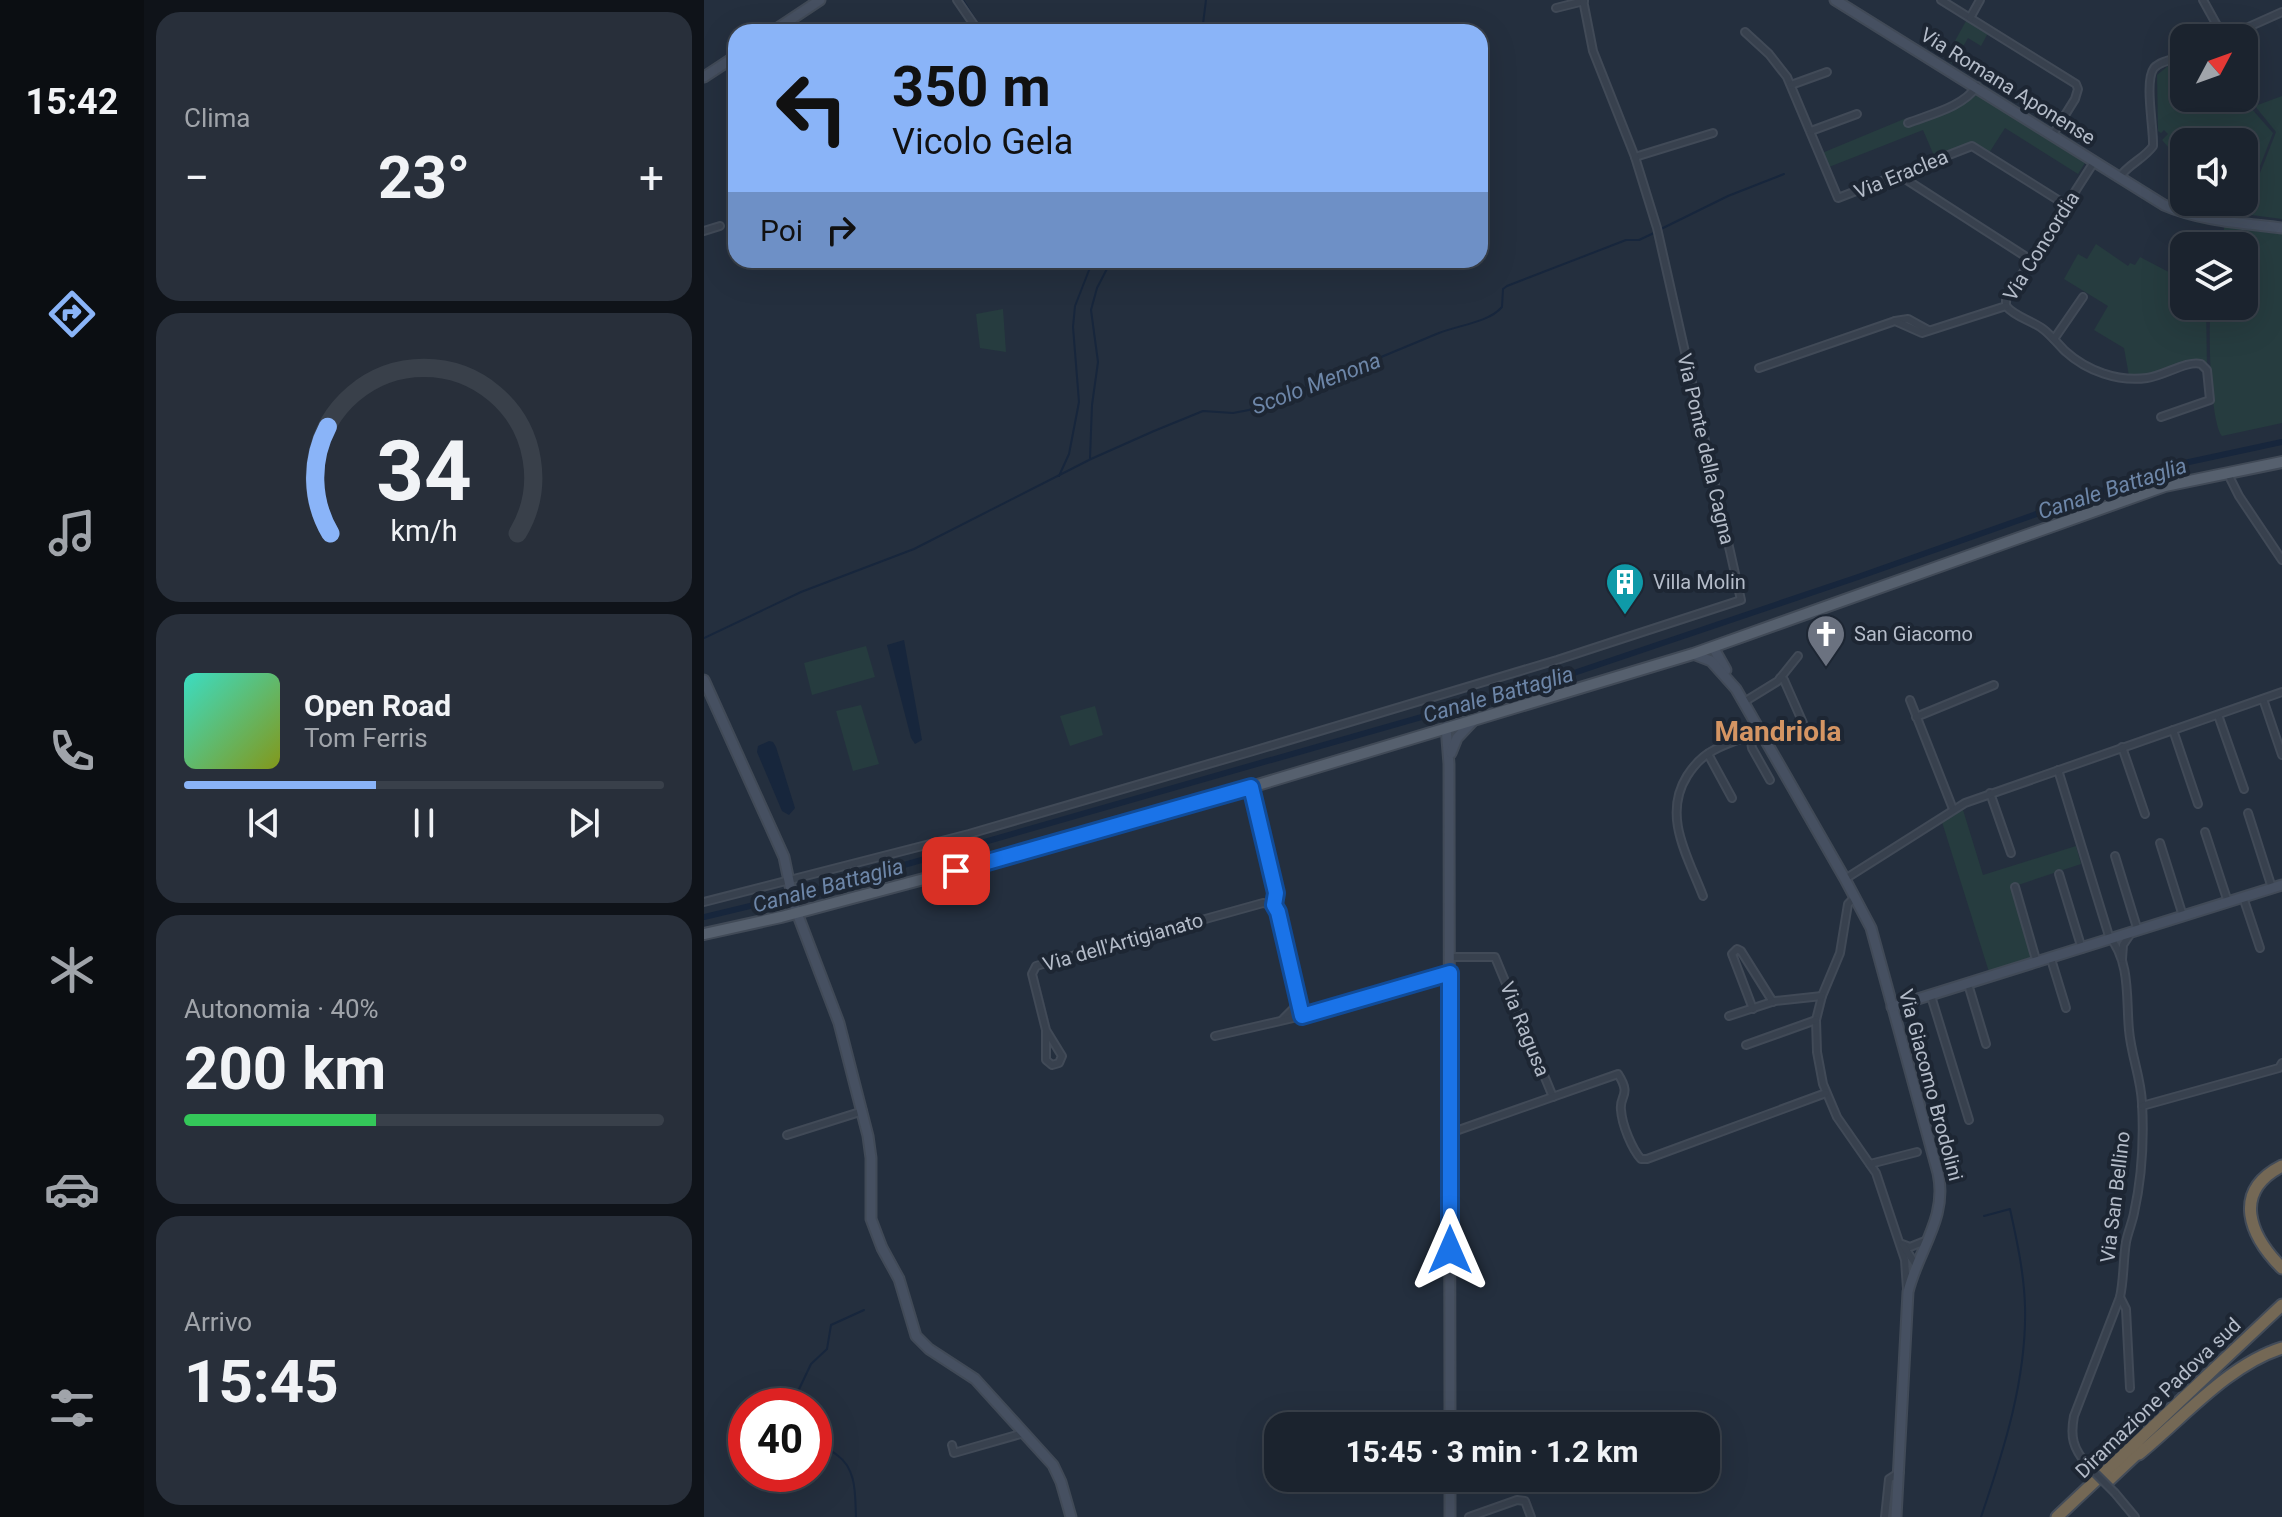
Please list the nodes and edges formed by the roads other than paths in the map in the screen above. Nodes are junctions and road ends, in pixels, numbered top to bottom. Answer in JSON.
{"nodes":[{"id":1,"x":820,"y":0,"type":"edge"},
{"id":2,"x":957,"y":0,"type":"edge"},
{"id":3,"x":1584,"y":0,"type":"edge"},
{"id":4,"x":1835,"y":0,"type":"edge"},
{"id":5,"x":1941,"y":0,"type":"edge"},
{"id":6,"x":1980,"y":0,"type":"edge"},
{"id":7,"x":2203,"y":0,"type":"edge"},
{"id":8,"x":1556,"y":8,"type":"dead end"},
{"id":9,"x":2282,"y":12,"type":"edge"},
{"id":10,"x":1970,"y":18,"type":"junction"},
{"id":11,"x":784,"y":24,"type":"edge"},
{"id":12,"x":974,"y":24,"type":"edge"},
{"id":13,"x":2216,"y":24,"type":"edge"},
{"id":14,"x":2255,"y":24,"type":"edge"},
{"id":15,"x":1745,"y":32,"type":"dead end"},
{"id":16,"x":2170,"y":60,"type":"edge"},
{"id":17,"x":728,"y":61,"type":"edge"},
{"id":18,"x":1827,"y":72,"type":"dead end"},
{"id":19,"x":704,"y":77,"type":"edge"},
{"id":20,"x":1791,"y":85,"type":"junction"},
{"id":21,"x":1977,"y":86,"type":"junction"},
{"id":22,"x":1857,"y":114,"type":"dead end"},
{"id":23,"x":1908,"y":123,"type":"dead end"},
{"id":24,"x":1811,"y":131,"type":"junction"},
{"id":25,"x":1713,"y":133,"type":"dead end"},
{"id":26,"x":2052,"y":136,"type":"junction"},
{"id":27,"x":1635,"y":157,"type":"junction"},
{"id":28,"x":2094,"y":162,"type":"junction"},
{"id":29,"x":1899,"y":175,"type":"junction"},
{"id":30,"x":2119,"y":178,"type":"junction"},
{"id":31,"x":2066,"y":205,"type":"junction"},
{"id":32,"x":720,"y":226,"type":"dead end"},
{"id":33,"x":2282,"y":228,"type":"edge"},
{"id":34,"x":704,"y":231,"type":"edge"},
{"id":35,"x":2031,"y":260,"type":"junction"},
{"id":36,"x":2083,"y":297,"type":"dead end"},
{"id":37,"x":2006,"y":306,"type":"junction"},
{"id":38,"x":2054,"y":339,"type":"junction"},
{"id":39,"x":1759,"y":368,"type":"dead end"},
{"id":40,"x":2161,"y":417,"type":"dead end"},
{"id":41,"x":2282,"y":462,"type":"edge"},
{"id":42,"x":2227,"y":472,"type":"junction"},
{"id":43,"x":2282,"y":560,"type":"edge"},
{"id":44,"x":1728,"y":642,"type":"junction"},
{"id":45,"x":1711,"y":648,"type":"junction"},
{"id":46,"x":1693,"y":654,"type":"junction"},
{"id":47,"x":1798,"y":656,"type":"dead end"},
{"id":48,"x":1718,"y":662,"type":"junction"},
{"id":49,"x":1780,"y":678,"type":"junction"},
{"id":50,"x":704,"y":680,"type":"edge"},
{"id":51,"x":1994,"y":685,"type":"dead end"},
{"id":52,"x":2282,"y":692,"type":"edge"},
{"id":53,"x":2263,"y":699,"type":"junction"},
{"id":54,"x":1910,"y":700,"type":"dead end"},
{"id":55,"x":1744,"y":702,"type":"junction"},
{"id":56,"x":2218,"y":715,"type":"junction"},
{"id":57,"x":1916,"y":717,"type":"junction"},
{"id":58,"x":1476,"y":719,"type":"junction"},
{"id":59,"x":1803,"y":723,"type":"dead end"},
{"id":60,"x":1450,"y":726,"type":"junction"},
{"id":61,"x":2173,"y":730,"type":"junction"},
{"id":62,"x":1761,"y":731,"type":"junction"},
{"id":63,"x":1750,"y":736,"type":"junction"},
{"id":64,"x":1457,"y":738,"type":"junction"},
{"id":65,"x":2122,"y":747,"type":"junction"},
{"id":66,"x":1708,"y":754,"type":"junction"},
{"id":67,"x":2282,"y":755,"type":"edge"},
{"id":68,"x":1449,"y":764,"type":"junction"},
{"id":69,"x":2058,"y":770,"type":"junction"},
{"id":70,"x":1770,"y":780,"type":"dead end"},
{"id":71,"x":1251,"y":787,"type":"junction"},
{"id":72,"x":2244,"y":789,"type":"dead end"},
{"id":73,"x":1990,"y":793,"type":"junction"},
{"id":74,"x":1732,"y":798,"type":"dead end"},
{"id":75,"x":2198,"y":804,"type":"dead end"},
{"id":76,"x":1953,"y":809,"type":"junction"},
{"id":77,"x":2248,"y":813,"type":"dead end"},
{"id":78,"x":2145,"y":814,"type":"dead end"},
{"id":79,"x":2205,"y":832,"type":"dead end"},
{"id":80,"x":2160,"y":843,"type":"dead end"},
{"id":81,"x":2011,"y":853,"type":"dead end"},
{"id":82,"x":2115,"y":856,"type":"dead end"},
{"id":83,"x":2059,"y":874,"type":"dead end"},
{"id":84,"x":1845,"y":879,"type":"junction"},
{"id":85,"x":788,"y":881,"type":"junction"},
{"id":86,"x":2015,"y":887,"type":"dead end"},
{"id":87,"x":2277,"y":887,"type":"edge"},
{"id":88,"x":1703,"y":896,"type":"dead end"},
{"id":89,"x":1855,"y":897,"type":"junction"},
{"id":90,"x":2243,"y":897,"type":"junction"},
{"id":91,"x":704,"y":902,"type":"edge"},
{"id":92,"x":2228,"y":902,"type":"junction"},
{"id":93,"x":1274,"y":905,"type":"junction"},
{"id":94,"x":796,"y":909,"type":"junction"},
{"id":95,"x":2183,"y":917,"type":"junction"},
{"id":96,"x":2135,"y":932,"type":"junction"},
{"id":97,"x":704,"y":934,"type":"edge"},
{"id":98,"x":2118,"y":940,"type":"junction"},
{"id":99,"x":2260,"y":948,"type":"dead end"},
{"id":100,"x":2082,"y":949,"type":"junction"},
{"id":101,"x":1450,"y":957,"type":"junction"},
{"id":102,"x":2051,"y":959,"type":"junction"},
{"id":103,"x":2037,"y":963,"type":"junction"},
{"id":104,"x":2121,"y":963,"type":"junction"},
{"id":105,"x":1450,"y":973,"type":"junction"},
{"id":106,"x":1968,"y":984,"type":"junction"},
{"id":107,"x":1295,"y":987,"type":"junction"},
{"id":108,"x":1822,"y":996,"type":"junction"},
{"id":109,"x":1931,"y":996,"type":"junction"},
{"id":110,"x":1773,"y":1002,"type":"junction"},
{"id":111,"x":1892,"y":1007,"type":"junction"},
{"id":112,"x":2066,"y":1008,"type":"dead end"},
{"id":113,"x":1753,"y":1009,"type":"junction"},
{"id":114,"x":1302,"y":1016,"type":"junction"},
{"id":115,"x":1729,"y":1016,"type":"dead end"},
{"id":116,"x":1282,"y":1020,"type":"junction"},
{"id":117,"x":1816,"y":1020,"type":"junction"},
{"id":118,"x":1046,"y":1030,"type":"junction"},
{"id":119,"x":1215,"y":1036,"type":"dead end"},
{"id":120,"x":1986,"y":1044,"type":"dead end"},
{"id":121,"x":1746,"y":1045,"type":"dead end"},
{"id":122,"x":2282,"y":1063,"type":"edge"},
{"id":123,"x":1826,"y":1093,"type":"junction"},
{"id":124,"x":1553,"y":1097,"type":"junction"},
{"id":125,"x":2142,"y":1106,"type":"junction"},
{"id":126,"x":863,"y":1111,"type":"junction"},
{"id":127,"x":1969,"y":1120,"type":"dead end"},
{"id":128,"x":1450,"y":1133,"type":"junction"},
{"id":129,"x":787,"y":1135,"type":"dead end"},
{"id":130,"x":1917,"y":1152,"type":"dead end"},
{"id":131,"x":1870,"y":1164,"type":"junction"},
{"id":132,"x":2282,"y":1168,"type":"edge"},
{"id":133,"x":1928,"y":1239,"type":"junction"},
{"id":134,"x":1900,"y":1241,"type":"junction"},
{"id":135,"x":1905,"y":1260,"type":"junction"},
{"id":136,"x":2282,"y":1265,"type":"edge"},
{"id":137,"x":1916,"y":1266,"type":"junction"},
{"id":138,"x":1908,"y":1292,"type":"junction"},
{"id":139,"x":2120,"y":1297,"type":"junction"},
{"id":140,"x":2282,"y":1298,"type":"edge"},
{"id":141,"x":2282,"y":1305,"type":"edge"},
{"id":142,"x":2282,"y":1314,"type":"edge"},
{"id":143,"x":2256,"y":1329,"type":"junction"},
{"id":144,"x":2282,"y":1348,"type":"edge"},
{"id":145,"x":2130,"y":1388,"type":"dead end"},
{"id":146,"x":1450,"y":1412,"type":"edge"},
{"id":147,"x":1024,"y":1433,"type":"junction"},
{"id":148,"x":952,"y":1445,"type":"dead end"},
{"id":149,"x":2128,"y":1462,"type":"junction"},
{"id":150,"x":1900,"y":1472,"type":"junction"},
{"id":151,"x":1450,"y":1492,"type":"edge"},
{"id":152,"x":1071,"y":1517,"type":"edge"},
{"id":153,"x":1450,"y":1517,"type":"edge"},
{"id":154,"x":1469,"y":1517,"type":"edge"},
{"id":155,"x":1531,"y":1517,"type":"edge"},
{"id":156,"x":1885,"y":1517,"type":"edge"},
{"id":157,"x":1896,"y":1517,"type":"edge"},
{"id":158,"x":2057,"y":1517,"type":"edge"},
{"id":159,"x":2069,"y":1517,"type":"edge"},
{"id":160,"x":2135,"y":1517,"type":"edge"}],
"edges":[{"from":1,"to":11,"type":"street"},
{"from":2,"to":12,"type":"street"},
{"from":3,"to":8,"type":"street","name":"Via Ponte della Cagna"},
{"from":3,"to":27,"type":"street","name":"Via Ponte della Cagna"},
{"from":4,"to":21,"type":"street","name":"Via Romana Aponense"},
{"from":5,"to":10,"type":"street"},
{"from":6,"to":10,"type":"street"},
{"from":7,"to":13,"type":"street"},
{"from":9,"to":14,"type":"street"},
{"from":10,"to":26,"type":"street"},
{"from":15,"to":20,"type":"street","name":"Via Eraclea"},
{"from":16,"to":30,"type":"street"},
{"from":17,"to":19,"type":"street"},
{"from":18,"to":20,"type":"street"},
{"from":20,"to":24,"type":"street","name":"Via Eraclea"},
{"from":21,"to":23,"type":"street"},
{"from":21,"to":26,"type":"street","name":"Via Romana Aponense"},
{"from":22,"to":24,"type":"street"},
{"from":24,"to":29,"type":"street","name":"Via Eraclea"},
{"from":25,"to":27,"type":"street"},
{"from":26,"to":28,"type":"street","name":"Via Romana Aponense"},
{"from":27,"to":85,"type":"street","name":"Via Ponte della Cagna"},
{"from":28,"to":30,"type":"street","name":"Via Romana Aponense"},
{"from":28,"to":31,"type":"street","name":"Via Concordia"},
{"from":29,"to":31,"type":"street","name":"Via Eraclea"},
{"from":29,"to":35,"type":"street"},
{"from":30,"to":33,"type":"street","name":"Via Romana Aponense"},
{"from":31,"to":35,"type":"street","name":"Via Concordia"},
{"from":32,"to":34,"type":"street"},
{"from":35,"to":37,"type":"street","name":"Via Concordia"},
{"from":36,"to":38,"type":"street"},
{"from":37,"to":38,"type":"street"},
{"from":37,"to":39,"type":"street","name":"Via Concordia"},
{"from":38,"to":40,"type":"street"},
{"from":41,"to":42,"type":"main road"},
{"from":42,"to":43,"type":"street"},
{"from":42,"to":44,"type":"main road"},
{"from":44,"to":45,"type":"main road"},
{"from":44,"to":48,"type":"street"},
{"from":45,"to":46,"type":"main road"},
{"from":45,"to":48,"type":"street"},
{"from":46,"to":48,"type":"street"},
{"from":46,"to":58,"type":"main road"},
{"from":47,"to":49,"type":"street"},
{"from":48,"to":55,"type":"street","name":"Via Giacomo Brodolini"},
{"from":49,"to":55,"type":"street"},
{"from":49,"to":59,"type":"street"},
{"from":50,"to":85,"type":"street"},
{"from":51,"to":57,"type":"street"},
{"from":52,"to":53,"type":"street"},
{"from":53,"to":56,"type":"street"},
{"from":53,"to":67,"type":"street"},
{"from":54,"to":57,"type":"street"},
{"from":55,"to":62,"type":"street","name":"Via Giacomo Brodolini"},
{"from":56,"to":61,"type":"street"},
{"from":56,"to":72,"type":"street"},
{"from":57,"to":76,"type":"street"},
{"from":58,"to":60,"type":"main road"},
{"from":58,"to":64,"type":"street"},
{"from":60,"to":64,"type":"street"},
{"from":60,"to":68,"type":"street"},
{"from":60,"to":71,"type":"main road"},
{"from":61,"to":65,"type":"street"},
{"from":61,"to":75,"type":"street"},
{"from":62,"to":63,"type":"street"},
{"from":62,"to":84,"type":"street","name":"Via Giacomo Brodolini"},
{"from":63,"to":66,"type":"street"},
{"from":63,"to":70,"type":"street"},
{"from":64,"to":68,"type":"street"},
{"from":65,"to":69,"type":"street"},
{"from":65,"to":78,"type":"street"},
{"from":66,"to":74,"type":"street"},
{"from":66,"to":88,"type":"street"},
{"from":68,"to":101,"type":"street"},
{"from":69,"to":73,"type":"street"},
{"from":69,"to":98,"type":"street"},
{"from":71,"to":93,"type":"street"},
{"from":71,"to":94,"type":"main road"},
{"from":73,"to":76,"type":"street"},
{"from":73,"to":81,"type":"street"},
{"from":76,"to":84,"type":"street"},
{"from":77,"to":87,"type":"street"},
{"from":79,"to":92,"type":"street"},
{"from":80,"to":95,"type":"street"},
{"from":82,"to":96,"type":"street"},
{"from":83,"to":100,"type":"street"},
{"from":84,"to":89,"type":"street","name":"Via Giacomo Brodolini"},
{"from":85,"to":91,"type":"street"},
{"from":85,"to":94,"type":"street"},
{"from":86,"to":103,"type":"street"},
{"from":87,"to":90,"type":"street"},
{"from":89,"to":108,"type":"street"},
{"from":89,"to":111,"type":"street","name":"Via Giacomo Brodolini"},
{"from":90,"to":92,"type":"street"},
{"from":90,"to":99,"type":"street"},
{"from":92,"to":95,"type":"street"},
{"from":93,"to":107,"type":"street"},
{"from":93,"to":118,"type":"street","name":"Via dell'Artigianato"},
{"from":94,"to":97,"type":"main road"},
{"from":94,"to":126,"type":"street"},
{"from":95,"to":96,"type":"street"},
{"from":96,"to":98,"type":"street"},
{"from":98,"to":100,"type":"street"},
{"from":98,"to":104,"type":"street","name":"Via San Bellino"},
{"from":98,"to":104,"type":"street","name":"Via San Bellino"},
{"from":100,"to":102,"type":"street"},
{"from":101,"to":105,"type":"street"},
{"from":101,"to":124,"type":"street","name":"Via Ragusa"},
{"from":102,"to":103,"type":"street"},
{"from":102,"to":112,"type":"street"},
{"from":103,"to":106,"type":"street"},
{"from":104,"to":125,"type":"street","name":"Via San Bellino"},
{"from":105,"to":114,"type":"street"},
{"from":105,"to":128,"type":"street"},
{"from":106,"to":109,"type":"street"},
{"from":106,"to":120,"type":"street"},
{"from":107,"to":114,"type":"street"},
{"from":107,"to":116,"type":"street"},
{"from":108,"to":110,"type":"street"},
{"from":108,"to":117,"type":"street"},
{"from":109,"to":111,"type":"street"},
{"from":109,"to":127,"type":"street"},
{"from":110,"to":113,"type":"street"},
{"from":110,"to":113,"type":"street"},
{"from":111,"to":133,"type":"street","name":"Via Giacomo Brodolini"},
{"from":113,"to":115,"type":"street"},
{"from":114,"to":116,"type":"street"},
{"from":116,"to":119,"type":"street"},
{"from":117,"to":121,"type":"street"},
{"from":117,"to":123,"type":"street"},
{"from":118,"to":118,"type":"street"},
{"from":122,"to":125,"type":"street"},
{"from":123,"to":124,"type":"street"},
{"from":123,"to":131,"type":"street"},
{"from":124,"to":128,"type":"street"},
{"from":125,"to":139,"type":"street","name":"Via San Bellino"},
{"from":126,"to":129,"type":"street"},
{"from":126,"to":147,"type":"street"},
{"from":128,"to":146,"type":"street"},
{"from":130,"to":131,"type":"street"},
{"from":131,"to":134,"type":"street"},
{"from":132,"to":136,"type":"highway"},
{"from":133,"to":134,"type":"street"},
{"from":133,"to":137,"type":"street","name":"Via Giacomo Brodolini"},
{"from":134,"to":135,"type":"street"},
{"from":134,"to":137,"type":"street"},
{"from":135,"to":137,"type":"street"},
{"from":135,"to":138,"type":"street"},
{"from":137,"to":138,"type":"street","name":"Via Giacomo Brodolini"},
{"from":138,"to":150,"type":"street","name":"Via Giacomo Brodolini"},
{"from":139,"to":145,"type":"street","name":"Via San Bellino"},
{"from":139,"to":160,"type":"street","bridge":true},
{"from":140,"to":143,"type":"highway"},
{"from":141,"to":143,"type":"highway","name":"Diramazione Padova sud"},
{"from":142,"to":149,"type":"highway","name":"Diramazione Padova sud"},
{"from":143,"to":158,"type":"highway","name":"Diramazione Padova sud"},
{"from":144,"to":149,"type":"highway"},
{"from":147,"to":148,"type":"street"},
{"from":147,"to":152,"type":"street"},
{"from":149,"to":159,"type":"highway","name":"Diramazione Padova sud"},
{"from":150,"to":156,"type":"street"},
{"from":150,"to":157,"type":"street","name":"Via Giacomo Brodolini"},
{"from":151,"to":153,"type":"street"},
{"from":154,"to":155,"type":"street"}]}
